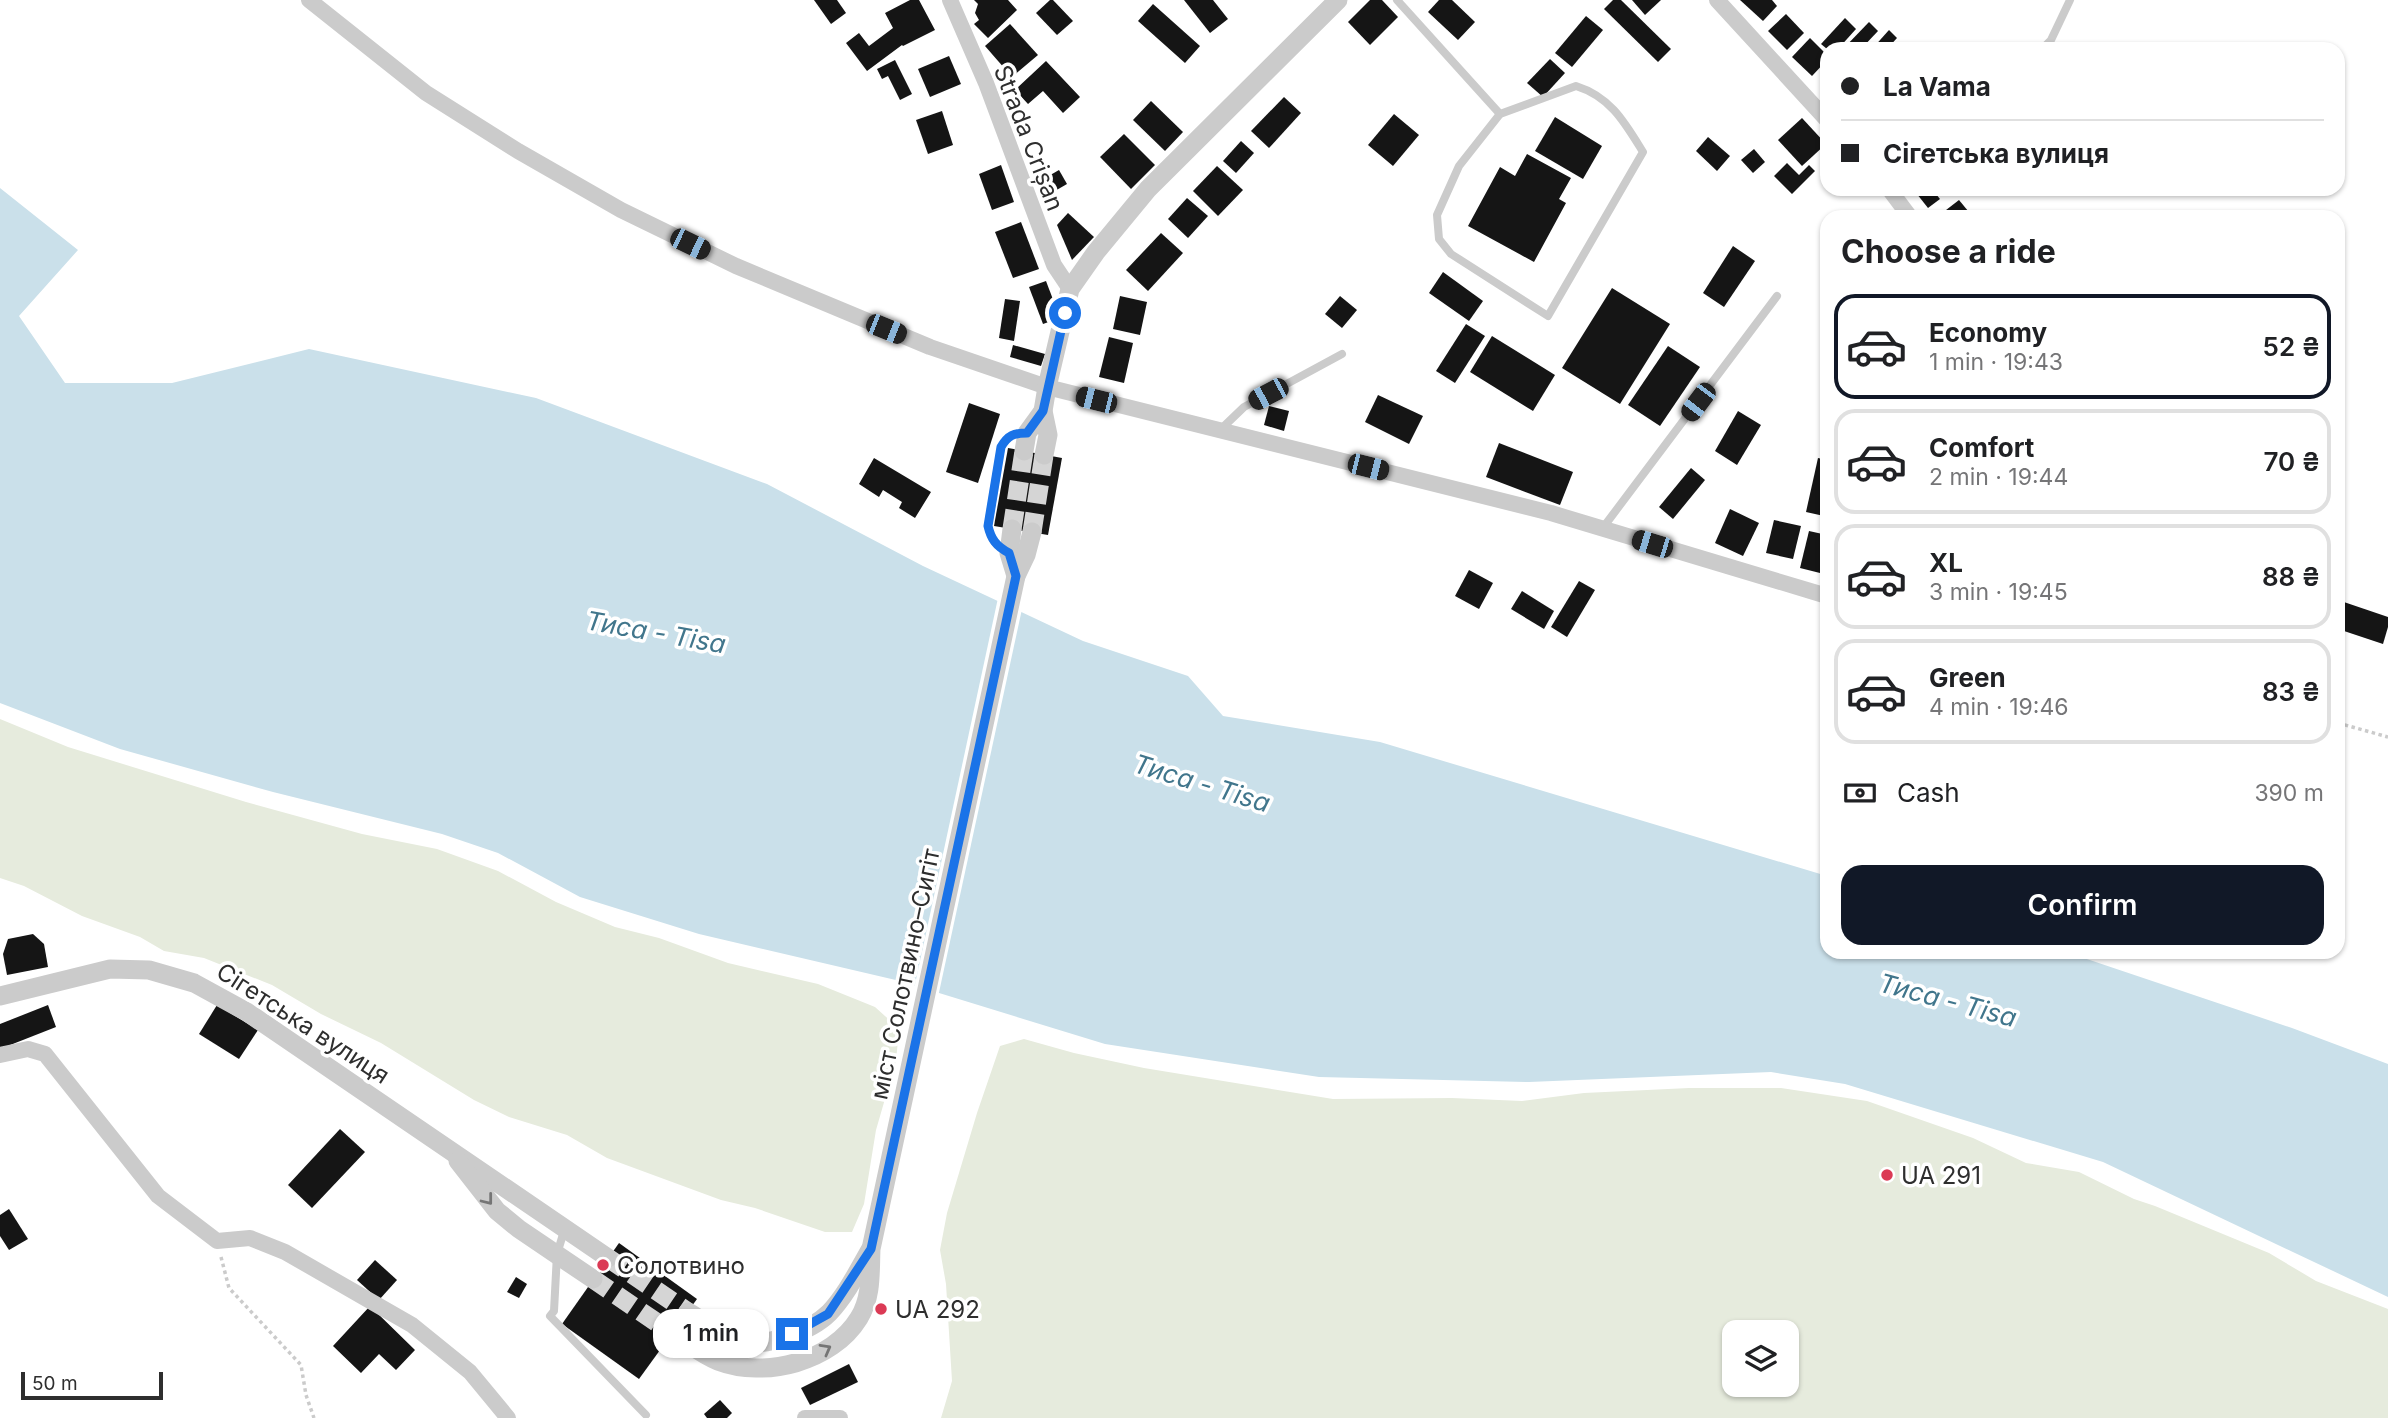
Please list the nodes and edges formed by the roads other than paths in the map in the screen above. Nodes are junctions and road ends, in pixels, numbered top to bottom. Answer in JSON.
{"nodes":[{"id":1,"x":309,"y":0,"type":"edge"},
{"id":2,"x":950,"y":0,"type":"edge"},
{"id":3,"x":1338,"y":0,"type":"edge"},
{"id":4,"x":1397,"y":0,"type":"edge"},
{"id":5,"x":1717,"y":0,"type":"edge"},
{"id":6,"x":2070,"y":0,"type":"edge"},
{"id":7,"x":2049,"y":42,"type":"edge"},
{"id":8,"x":1820,"y":112,"type":"edge"},
{"id":9,"x":1500,"y":114,"type":"junction"},
{"id":10,"x":1070,"y":289,"type":"junction"},
{"id":11,"x":1777,"y":296,"type":"dead end"},
{"id":12,"x":1342,"y":354,"type":"dead end"},
{"id":13,"x":1047,"y":387,"type":"junction"},
{"id":14,"x":1043,"y":411,"type":"junction"},
{"id":15,"x":1219,"y":431,"type":"junction"},
{"id":16,"x":1026,"y":442,"type":"joint"},
{"id":17,"x":1044,"y":455,"type":"tunnel mouth"},
{"id":18,"x":1012,"y":529,"type":"tunnel mouth"},
{"id":19,"x":1602,"y":529,"type":"junction"},
{"id":20,"x":1032,"y":532,"type":"tunnel mouth"},
{"id":21,"x":1009,"y":553,"type":"junction"},
{"id":22,"x":1014,"y":586,"type":"junction"},
{"id":23,"x":1820,"y":594,"type":"edge"},
{"id":24,"x":0,"y":996,"type":"edge"},
{"id":25,"x":0,"y":1055,"type":"edge"},
{"id":26,"x":446,"y":1146,"type":"junction"},
{"id":27,"x":565,"y":1228,"type":"junction"},
{"id":28,"x":872,"y":1243,"type":"junction"},
{"id":29,"x":557,"y":1254,"type":"junction"},
{"id":30,"x":608,"y":1258,"type":"tunnel mouth"},
{"id":31,"x":593,"y":1279,"type":"tunnel mouth"},
{"id":32,"x":688,"y":1312,"type":"tunnel mouth"},
{"id":33,"x":672,"y":1333,"type":"tunnel mouth"},
{"id":34,"x":774,"y":1341,"type":"junction"},
{"id":35,"x":782,"y":1366,"type":"junction"},
{"id":36,"x":646,"y":1415,"type":"dead end"},
{"id":37,"x":508,"y":1418,"type":"edge"},
{"id":38,"x":805,"y":1418,"type":"edge"},
{"id":39,"x":840,"y":1418,"type":"edge"}],
"edges":[{"from":1,"to":13,"type":"street"},
{"from":2,"to":10,"type":"street","name":"Strada Crișan"},
{"from":3,"to":10,"type":"street"},
{"from":4,"to":9,"type":"lane"},
{"from":5,"to":8,"type":"street"},
{"from":6,"to":7,"type":"lane"},
{"from":9,"to":9,"type":"lane"},
{"from":10,"to":13,"type":"street"},
{"from":11,"to":19,"type":"lane"},
{"from":12,"to":15,"type":"lane"},
{"from":13,"to":14,"type":"street"},
{"from":13,"to":15,"type":"street"},
{"from":14,"to":16,"type":"street"},
{"from":14,"to":17,"type":"street"},
{"from":15,"to":19,"type":"street"},
{"from":16,"to":21,"type":"lane"},
{"from":18,"to":21,"type":"street"},
{"from":19,"to":23,"type":"street"},
{"from":20,"to":22,"type":"street","name":"міст Солотвино–Сигіт"},
{"from":21,"to":22,"type":"street"},
{"from":22,"to":28,"type":"street","name":"міст Солотвино–Сигіт"},
{"from":24,"to":26,"type":"street","name":"Сігетська вулиця"},
{"from":25,"to":37,"type":"street"},
{"from":26,"to":27,"type":"street","name":"Сігетська вулиця"},
{"from":26,"to":29,"type":"street","name":"Сігетська вулиця","one_way":true},
{"from":27,"to":29,"type":"lane"},
{"from":27,"to":30,"type":"street","name":"Сігетська вулиця"},
{"from":28,"to":34,"type":"street"},
{"from":35,"to":28,"type":"street","one_way":true},
{"from":29,"to":31,"type":"street","name":"Сігетська вулиця"},
{"from":29,"to":36,"type":"lane"},
{"from":32,"to":34,"type":"street"},
{"from":33,"to":35,"type":"street"},
{"from":34,"to":35,"type":"lane"},
{"from":38,"to":39,"type":"street"}]}
